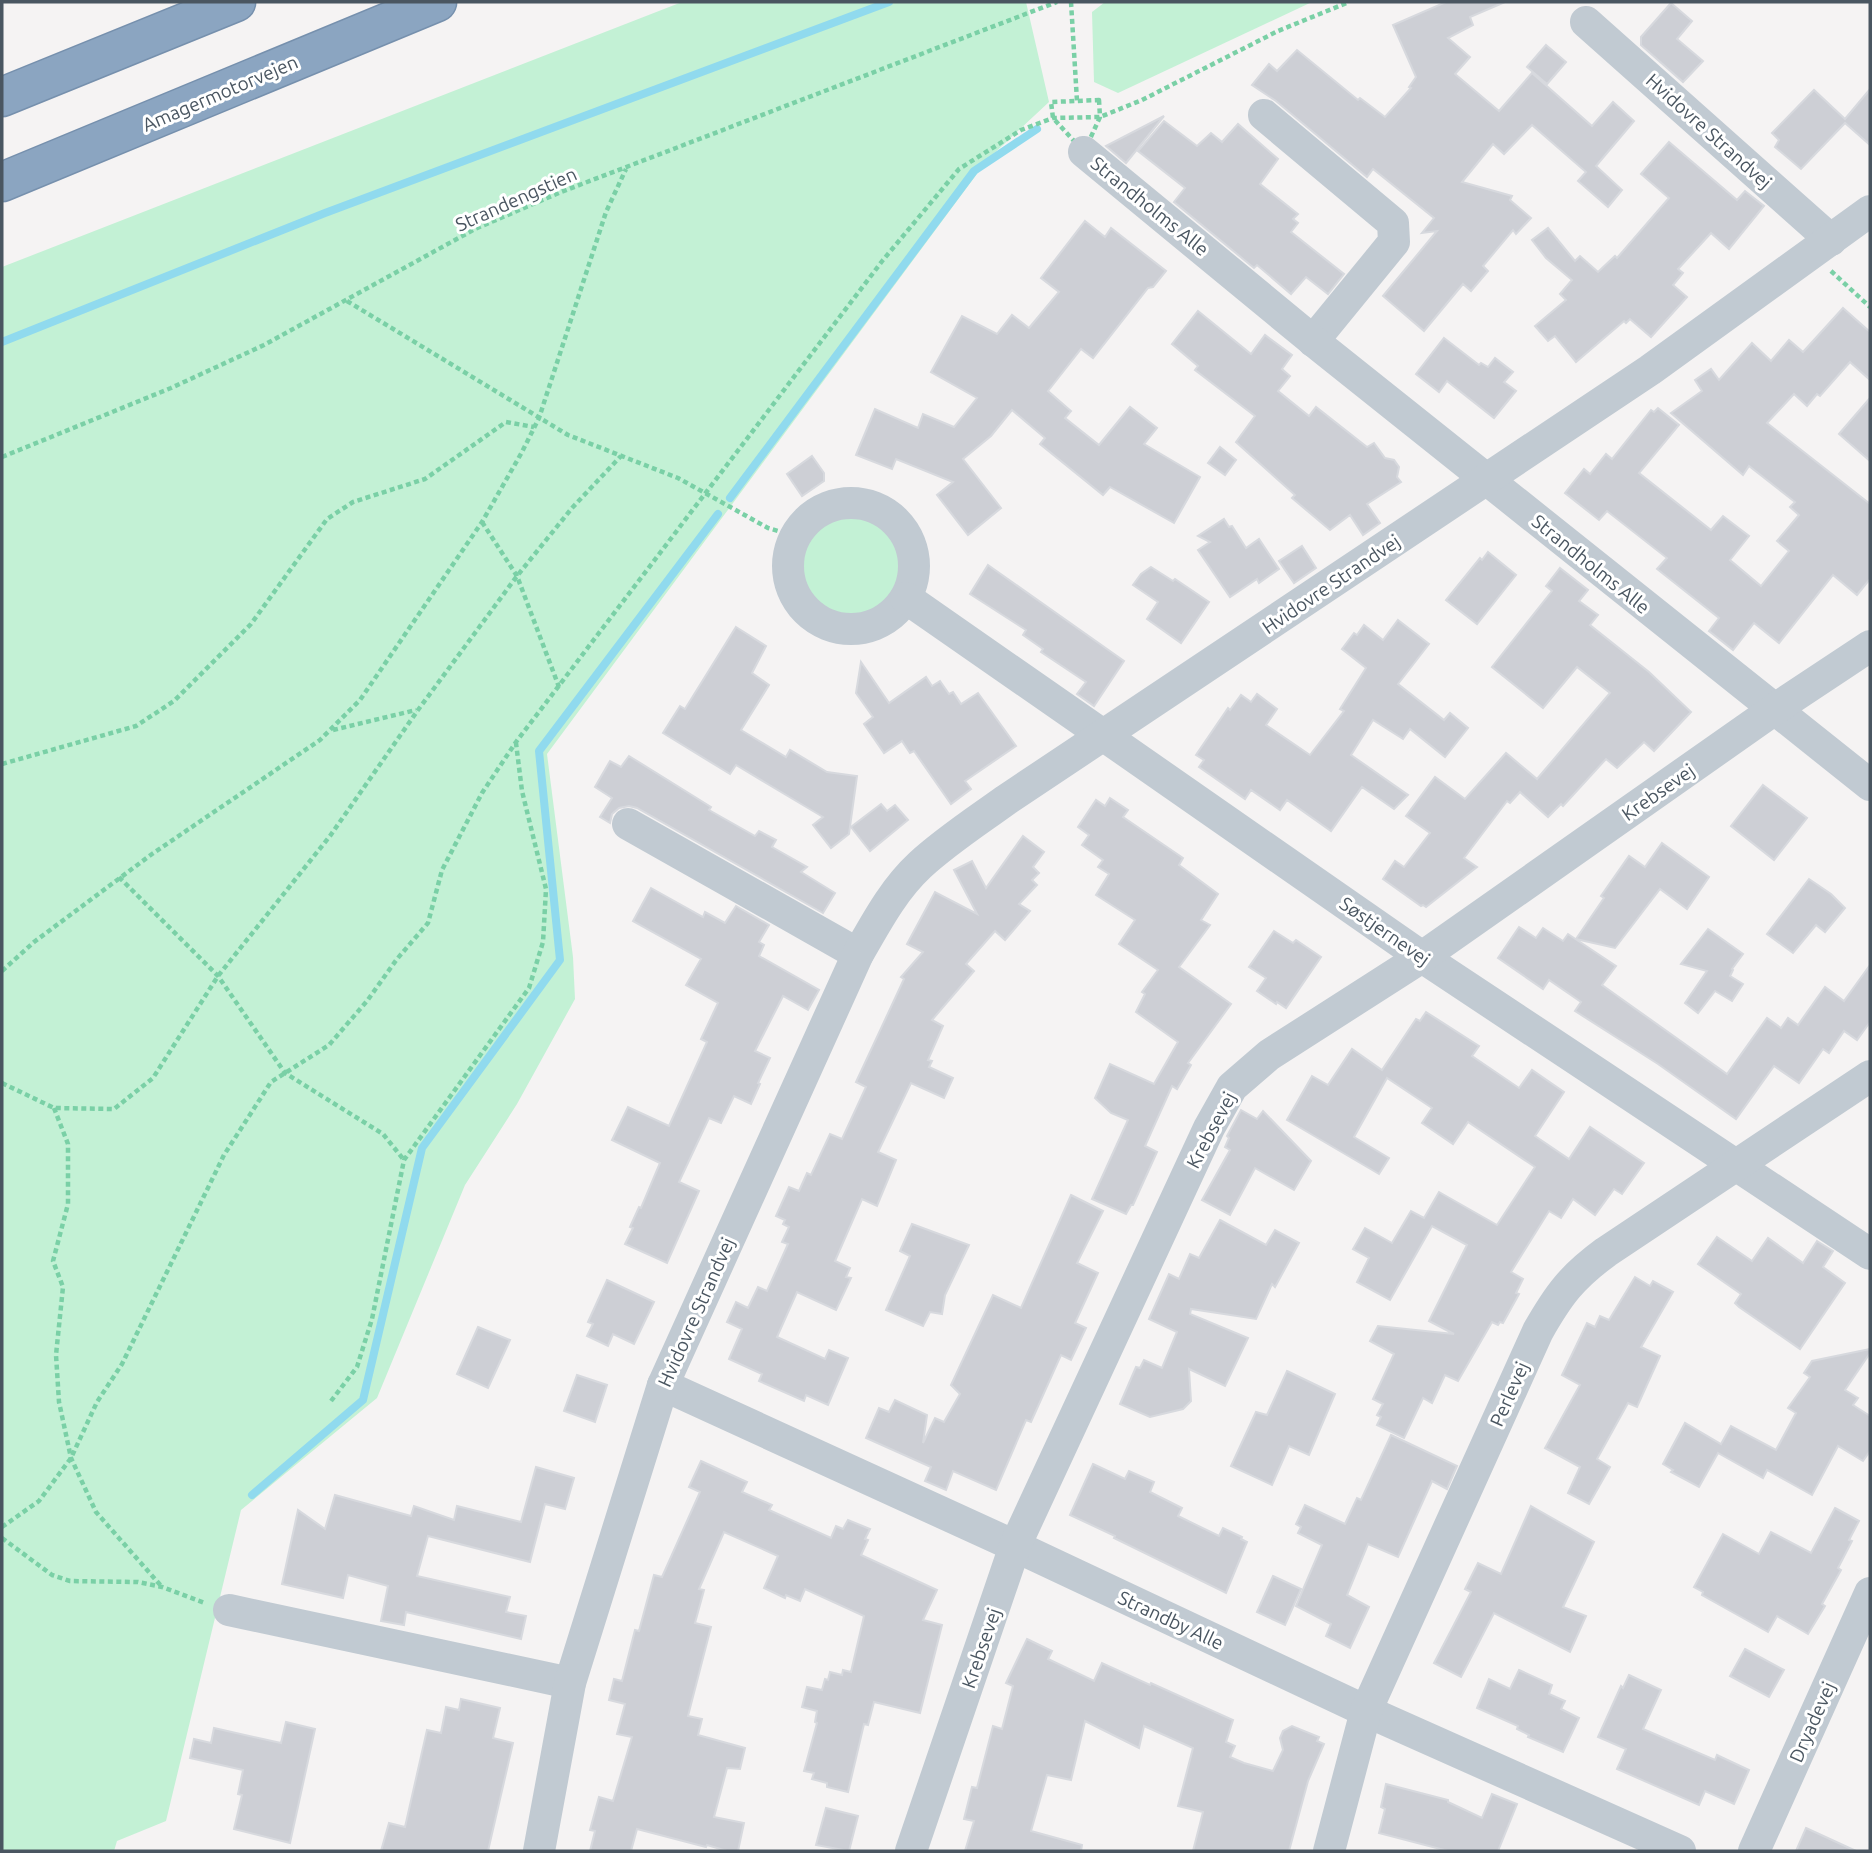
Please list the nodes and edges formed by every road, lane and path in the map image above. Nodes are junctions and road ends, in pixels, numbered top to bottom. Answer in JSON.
{"nodes":[{"id":1,"x":236,"y":2,"type":"edge"},
{"id":2,"x":438,"y":2,"type":"edge"},
{"id":3,"x":1057,"y":2,"type":"edge"},
{"id":4,"x":1071,"y":2,"type":"edge"},
{"id":5,"x":1349,"y":2,"type":"edge"},
{"id":6,"x":1586,"y":22,"type":"dead end"},
{"id":7,"x":2,"y":97,"type":"edge"},
{"id":8,"x":1077,"y":101,"type":"junction"},
{"id":9,"x":1264,"y":115,"type":"dead end"},
{"id":10,"x":1100,"y":117,"type":"junction"},
{"id":11,"x":1053,"y":118,"type":"junction"},
{"id":12,"x":1084,"y":152,"type":"junction"},
{"id":13,"x":626,"y":168,"type":"junction"},
{"id":14,"x":2,"y":182,"type":"edge"},
{"id":15,"x":1870,"y":211,"type":"edge"},
{"id":16,"x":1823,"y":246,"type":"junction"},
{"id":17,"x":347,"y":301,"type":"junction"},
{"id":18,"x":1870,"y":307,"type":"edge"},
{"id":19,"x":1313,"y":341,"type":"junction"},
{"id":20,"x":539,"y":418,"type":"junction"},
{"id":21,"x":534,"y":427,"type":"junction"},
{"id":22,"x":621,"y":456,"type":"junction"},
{"id":23,"x":2,"y":457,"type":"edge"},
{"id":24,"x":1486,"y":479,"type":"junction"},
{"id":25,"x":706,"y":492,"type":"junction"},
{"id":26,"x":482,"y":522,"type":"junction"},
{"id":27,"x":795,"y":536,"type":"junction"},
{"id":28,"x":517,"y":576,"type":"junction"},
{"id":29,"x":906,"y":598,"type":"junction"},
{"id":30,"x":1870,"y":646,"type":"edge"},
{"id":31,"x":559,"y":687,"type":"junction"},
{"id":32,"x":1775,"y":709,"type":"junction"},
{"id":33,"x":418,"y":710,"type":"junction"},
{"id":34,"x":332,"y":730,"type":"junction"},
{"id":35,"x":1104,"y":735,"type":"junction"},
{"id":36,"x":516,"y":742,"type":"junction"},
{"id":37,"x":2,"y":764,"type":"edge"},
{"id":38,"x":1870,"y":785,"type":"edge"},
{"id":39,"x":628,"y":824,"type":"dead end"},
{"id":40,"x":119,"y":877,"type":"junction"},
{"id":41,"x":858,"y":954,"type":"junction"},
{"id":42,"x":1422,"y":957,"type":"junction"},
{"id":43,"x":2,"y":971,"type":"edge"},
{"id":44,"x":218,"y":976,"type":"junction"},
{"id":45,"x":285,"y":1073,"type":"junction"},
{"id":46,"x":1870,"y":1076,"type":"edge"},
{"id":47,"x":2,"y":1083,"type":"edge"},
{"id":48,"x":54,"y":1108,"type":"junction"},
{"id":49,"x":404,"y":1160,"type":"junction"},
{"id":50,"x":1736,"y":1164,"type":"junction"},
{"id":51,"x":1870,"y":1254,"type":"edge"},
{"id":52,"x":663,"y":1385,"type":"junction"},
{"id":53,"x":331,"y":1401,"type":"dead end"},
{"id":54,"x":71,"y":1458,"type":"junction"},
{"id":55,"x":2,"y":1527,"type":"edge"},
{"id":56,"x":2,"y":1538,"type":"edge"},
{"id":57,"x":1015,"y":1546,"type":"junction"},
{"id":58,"x":163,"y":1587,"type":"junction"},
{"id":59,"x":1870,"y":1593,"type":"edge"},
{"id":60,"x":229,"y":1610,"type":"joint"},
{"id":61,"x":570,"y":1683,"type":"junction"},
{"id":62,"x":1366,"y":1711,"type":"junction"},
{"id":63,"x":538,"y":1851,"type":"edge"},
{"id":64,"x":911,"y":1851,"type":"edge"},
{"id":65,"x":1329,"y":1851,"type":"edge"},
{"id":66,"x":1680,"y":1851,"type":"edge"},
{"id":67,"x":1754,"y":1851,"type":"edge"}],
"edges":[{"from":1,"to":7,"type":"highway"},
{"from":2,"to":14,"type":"highway","name":"Amagermotorvejen"},
{"from":3,"to":13,"type":"path","name":"Strandengstien"},
{"from":4,"to":8,"type":"path"},
{"from":5,"to":10,"type":"path"},
{"from":6,"to":16,"type":"street","name":"Hvidovre Strandvej"},
{"from":8,"to":10,"type":"path"},
{"from":8,"to":11,"type":"path"},
{"from":9,"to":19,"type":"street"},
{"from":10,"to":11,"type":"path"},
{"from":10,"to":12,"type":"path"},
{"from":11,"to":12,"type":"path"},
{"from":11,"to":25,"type":"path"},
{"from":12,"to":19,"type":"street","name":"Strandholms Alle"},
{"from":13,"to":17,"type":"path","name":"Strandengstien"},
{"from":13,"to":20,"type":"path"},
{"from":15,"to":16,"type":"street","name":"Hvidovre Strandvej"},
{"from":16,"to":18,"type":"path"},
{"from":16,"to":24,"type":"street","name":"Hvidovre Strandvej"},
{"from":17,"to":20,"type":"path"},
{"from":17,"to":23,"type":"path","name":"Strandengstien"},
{"from":19,"to":24,"type":"street","name":"Strandholms Alle"},
{"from":20,"to":21,"type":"path"},
{"from":20,"to":22,"type":"path"},
{"from":21,"to":26,"type":"path"},
{"from":21,"to":37,"type":"path"},
{"from":22,"to":25,"type":"path"},
{"from":22,"to":28,"type":"path"},
{"from":24,"to":32,"type":"street","name":"Strandholms Alle"},
{"from":24,"to":35,"type":"street","name":"Hvidovre Strandvej"},
{"from":25,"to":27,"type":"path"},
{"from":25,"to":31,"type":"path"},
{"from":26,"to":28,"type":"path"},
{"from":26,"to":34,"type":"path"},
{"from":27,"to":29,"type":"street"},
{"from":27,"to":29,"type":"street"},
{"from":28,"to":31,"type":"path"},
{"from":28,"to":33,"type":"path"},
{"from":29,"to":35,"type":"street","name":"Søstjernevej"},
{"from":30,"to":32,"type":"street","name":"Krebsevej"},
{"from":31,"to":36,"type":"path"},
{"from":32,"to":38,"type":"street","name":"Strandholms Alle"},
{"from":32,"to":42,"type":"street","name":"Krebsevej"},
{"from":33,"to":34,"type":"path"},
{"from":33,"to":44,"type":"path"},
{"from":34,"to":40,"type":"path"},
{"from":35,"to":41,"type":"street","name":"Hvidovre Strandvej"},
{"from":35,"to":42,"type":"street","name":"Søstjernevej"},
{"from":36,"to":45,"type":"path"},
{"from":36,"to":49,"type":"path"},
{"from":39,"to":41,"type":"street"},
{"from":40,"to":43,"type":"path"},
{"from":40,"to":44,"type":"path"},
{"from":41,"to":52,"type":"street","name":"Hvidovre Strandvej"},
{"from":42,"to":50,"type":"street","name":"Søstjernevej"},
{"from":42,"to":57,"type":"street","name":"Krebsevej"},
{"from":44,"to":45,"type":"path"},
{"from":44,"to":48,"type":"path"},
{"from":45,"to":49,"type":"path"},
{"from":45,"to":54,"type":"path"},
{"from":46,"to":50,"type":"street","name":"Perlevej"},
{"from":47,"to":48,"type":"path"},
{"from":48,"to":54,"type":"path"},
{"from":49,"to":53,"type":"path"},
{"from":50,"to":51,"type":"street","name":"Søstjernevej"},
{"from":50,"to":62,"type":"street","name":"Perlevej"},
{"from":52,"to":57,"type":"street","name":"Strandby Alle"},
{"from":52,"to":61,"type":"street","name":"Hvidovre Strandvej"},
{"from":54,"to":55,"type":"path"},
{"from":54,"to":58,"type":"path"},
{"from":56,"to":58,"type":"path"},
{"from":57,"to":62,"type":"street","name":"Strandby Alle"},
{"from":57,"to":64,"type":"street","name":"Krebsevej"},
{"from":58,"to":60,"type":"path"},
{"from":59,"to":67,"type":"street","name":"Dryadevej"},
{"from":60,"to":61,"type":"street"},
{"from":61,"to":63,"type":"street","name":"Hvidovre Strandvej"},
{"from":62,"to":65,"type":"street","name":"Perlevej"},
{"from":62,"to":66,"type":"street","name":"Strandby Alle"}]}
